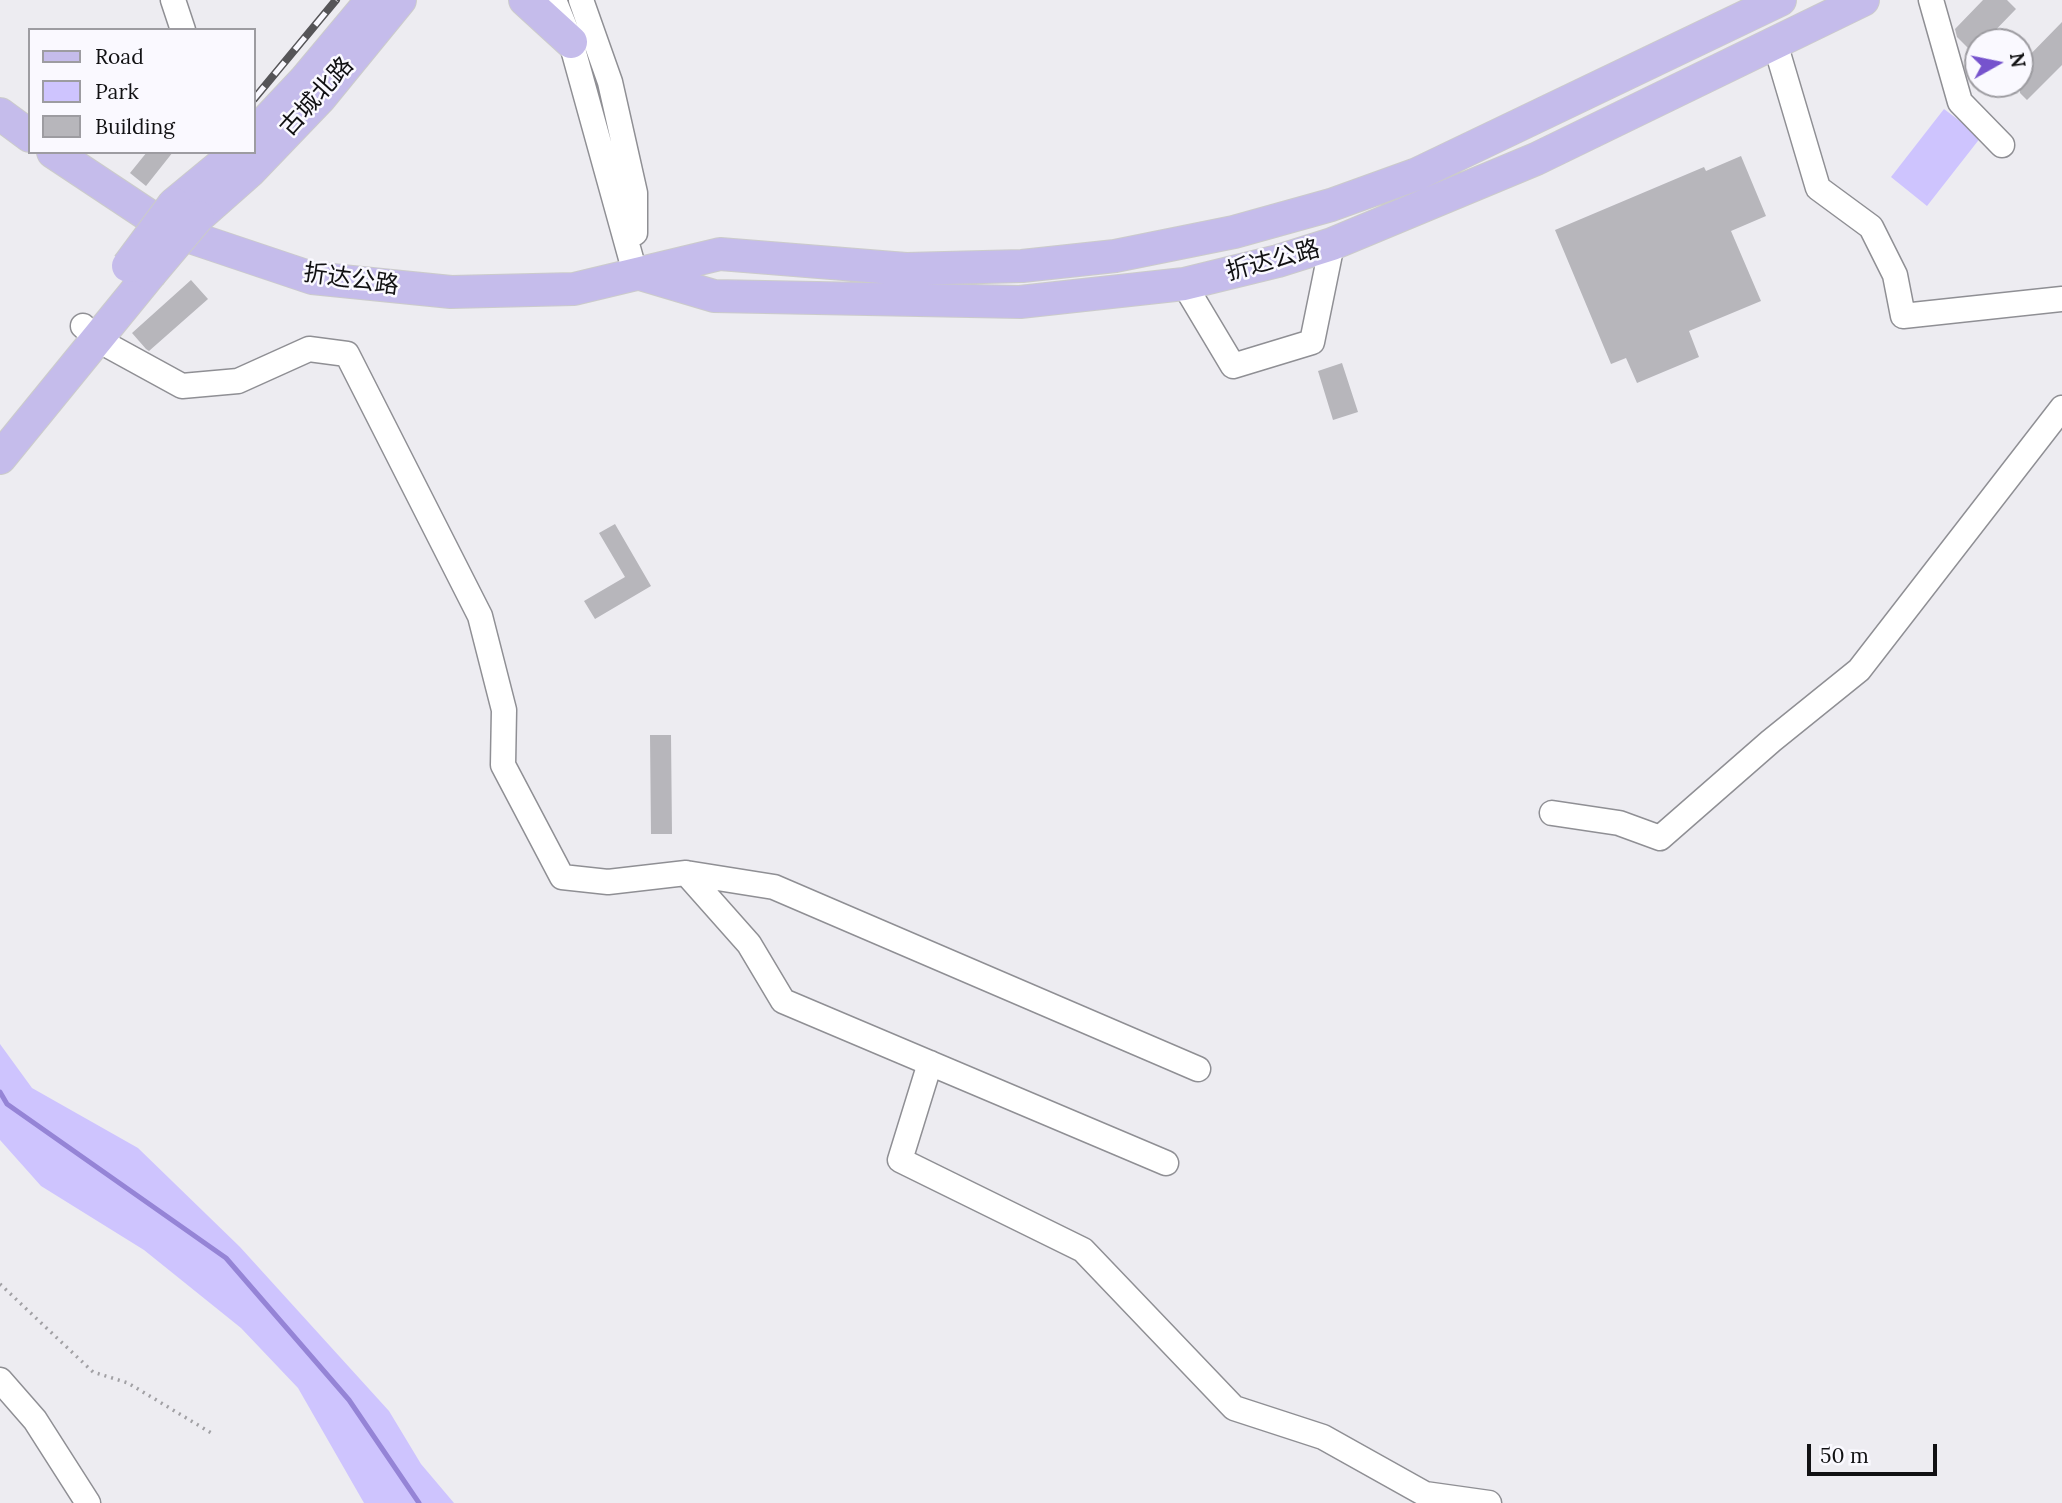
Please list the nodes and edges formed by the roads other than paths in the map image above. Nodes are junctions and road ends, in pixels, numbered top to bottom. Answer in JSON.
{"nodes":[{"id":1,"x":173,"y":0,"type":"edge"},
{"id":2,"x":372,"y":0,"type":"edge"},
{"id":3,"x":400,"y":0,"type":"edge"},
{"id":4,"x":525,"y":0,"type":"edge"},
{"id":5,"x":554,"y":0,"type":"edge"},
{"id":6,"x":581,"y":0,"type":"edge"},
{"id":7,"x":1780,"y":0,"type":"edge"},
{"id":8,"x":1863,"y":0,"type":"edge"},
{"id":9,"x":1931,"y":0,"type":"edge"},
{"id":10,"x":182,"y":28,"type":"edge"},
{"id":11,"x":571,"y":42,"type":"junction"},
{"id":12,"x":1775,"y":43,"type":"junction"},
{"id":13,"x":0,"y":114,"type":"edge"},
{"id":14,"x":28,"y":135,"type":"edge"},
{"id":15,"x":256,"y":136,"type":"edge"},
{"id":16,"x":256,"y":143,"type":"edge"},
{"id":17,"x":2002,"y":145,"type":"dead end"},
{"id":18,"x":56,"y":154,"type":"edge"},
{"id":19,"x":240,"y":154,"type":"edge"},
{"id":20,"x":1332,"y":244,"type":"junction"},
{"id":21,"x":635,"y":273,"type":"junction"},
{"id":22,"x":1184,"y":284,"type":"junction"},
{"id":23,"x":2062,"y":299,"type":"edge"},
{"id":24,"x":91,"y":333,"type":"junction"},
{"id":25,"x":2062,"y":408,"type":"edge"},
{"id":26,"x":0,"y":427,"type":"edge"},
{"id":27,"x":0,"y":458,"type":"edge"},
{"id":28,"x":1552,"y":813,"type":"dead end"},
{"id":29,"x":686,"y":873,"type":"junction"},
{"id":30,"x":930,"y":1063,"type":"junction"},
{"id":31,"x":1198,"y":1069,"type":"dead end"},
{"id":32,"x":1166,"y":1163,"type":"dead end"},
{"id":33,"x":0,"y":1380,"type":"edge"},
{"id":34,"x":88,"y":1503,"type":"edge"},
{"id":35,"x":1489,"y":1503,"type":"edge"}],
"edges":[{"from":1,"to":10,"type":"street"},
{"from":2,"to":15,"type":"main road","name":"古城北路"},
{"from":3,"to":16,"type":"main road","name":"古城北路"},
{"from":4,"to":11,"type":"main road"},
{"from":5,"to":11,"type":"street"},
{"from":6,"to":21,"type":"street"},
{"from":7,"to":21,"type":"main road","name":"折达公路"},
{"from":8,"to":12,"type":"main road","name":"折达公路"},
{"from":9,"to":17,"type":"street"},
{"from":11,"to":21,"type":"street"},
{"from":12,"to":20,"type":"main road","name":"折达公路"},
{"from":12,"to":23,"type":"street"},
{"from":13,"to":14,"type":"main road"},
{"from":18,"to":21,"type":"main road","name":"折达公路"},
{"from":19,"to":24,"type":"main road","name":"古城北路","bridge":true},
{"from":20,"to":22,"type":"main road","name":"折达公路"},
{"from":20,"to":22,"type":"street"},
{"from":21,"to":22,"type":"main road","name":"折达公路"},
{"from":24,"to":26,"type":"main road"},
{"from":24,"to":27,"type":"main road"},
{"from":24,"to":29,"type":"street"},
{"from":25,"to":28,"type":"street"},
{"from":29,"to":30,"type":"street"},
{"from":29,"to":31,"type":"street"},
{"from":30,"to":32,"type":"street"},
{"from":30,"to":35,"type":"street"},
{"from":33,"to":34,"type":"street"}]}
